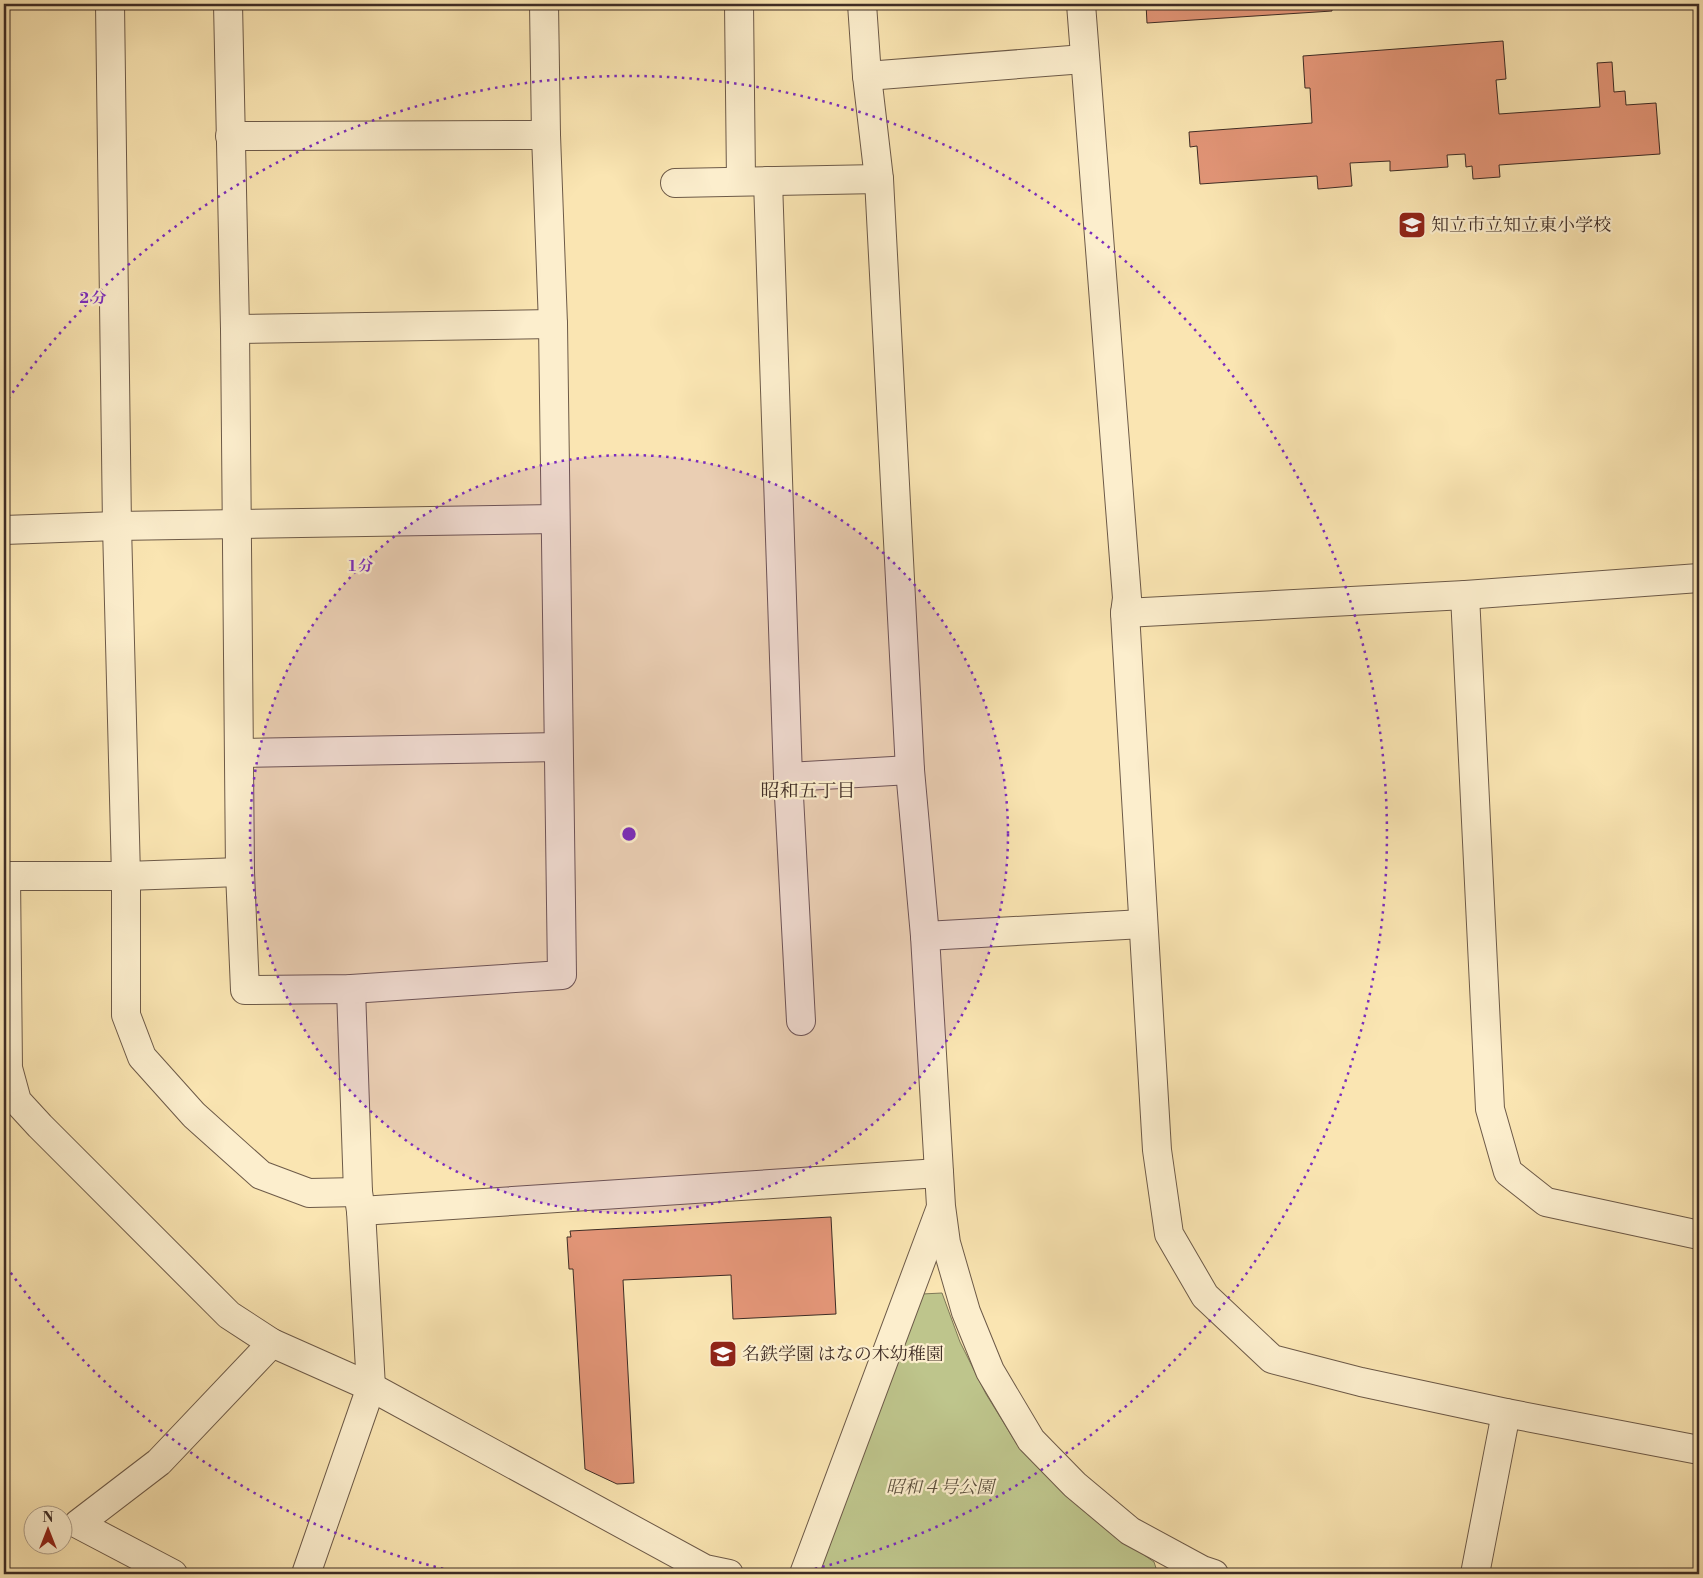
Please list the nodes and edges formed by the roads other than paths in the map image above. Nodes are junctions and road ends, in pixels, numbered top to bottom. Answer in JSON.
{"nodes":[{"id":1,"x":110,"y":4,"type":"edge"},
{"id":2,"x":228,"y":4,"type":"edge"},
{"id":3,"x":544,"y":4,"type":"edge"},
{"id":4,"x":739,"y":4,"type":"edge"},
{"id":5,"x":862,"y":4,"type":"edge"},
{"id":6,"x":1081,"y":4,"type":"edge"},
{"id":7,"x":1084,"y":59,"type":"junction"},
{"id":8,"x":867,"y":76,"type":"junction"},
{"id":9,"x":546,"y":135,"type":"junction"},
{"id":10,"x":230,"y":136,"type":"junction"},
{"id":11,"x":879,"y":179,"type":"junction"},
{"id":12,"x":741,"y":181,"type":"junction"},
{"id":13,"x":768,"y":181,"type":"junction"},
{"id":14,"x":675,"y":183,"type":"dead end"},
{"id":15,"x":552,"y":324,"type":"junction"},
{"id":16,"x":236,"y":328,"type":"junction"},
{"id":17,"x":555,"y":519,"type":"junction"},
{"id":18,"x":238,"y":524,"type":"junction"},
{"id":19,"x":117,"y":526,"type":"junction"},
{"id":20,"x":4,"y":530,"type":"edge"},
{"id":21,"x":1699,"y":578,"type":"edge"},
{"id":22,"x":1465,"y":595,"type":"junction"},
{"id":23,"x":1125,"y":613,"type":"junction"},
{"id":24,"x":558,"y":747,"type":"junction"},
{"id":25,"x":240,"y":753,"type":"junction"},
{"id":26,"x":910,"y":770,"type":"junction"},
{"id":27,"x":788,"y":777,"type":"junction"},
{"id":28,"x":240,"y":872,"type":"junction"},
{"id":29,"x":126,"y":876,"type":"junction"},
{"id":30,"x":1143,"y":924,"type":"junction"},
{"id":31,"x":925,"y":936,"type":"junction"},
{"id":32,"x":351,"y":989,"type":"junction"},
{"id":33,"x":801,"y":1021,"type":"dead end"},
{"id":34,"x":939,"y":1173,"type":"junction"},
{"id":35,"x":360,"y":1202,"type":"junction"},
{"id":36,"x":941,"y":1206,"type":"junction"},
{"id":37,"x":1699,"y":1235,"type":"edge"},
{"id":38,"x":272,"y":1343,"type":"junction"},
{"id":39,"x":371,"y":1387,"type":"junction"},
{"id":40,"x":1506,"y":1414,"type":"junction"},
{"id":41,"x":1699,"y":1450,"type":"edge"},
{"id":42,"x":713,"y":1573,"type":"edge"},
{"id":43,"x":173,"y":1574,"type":"edge"},
{"id":44,"x":306,"y":1574,"type":"edge"},
{"id":45,"x":804,"y":1574,"type":"edge"},
{"id":46,"x":1214,"y":1574,"type":"edge"},
{"id":47,"x":1475,"y":1574,"type":"edge"}],
"edges":[{"from":1,"to":19,"type":"street"},
{"from":2,"to":10,"type":"street"},
{"from":3,"to":9,"type":"street"},
{"from":4,"to":12,"type":"street"},
{"from":5,"to":8,"type":"street"},
{"from":6,"to":7,"type":"street"},
{"from":7,"to":8,"type":"street"},
{"from":7,"to":23,"type":"street"},
{"from":8,"to":11,"type":"street"},
{"from":9,"to":10,"type":"street"},
{"from":9,"to":15,"type":"street"},
{"from":10,"to":16,"type":"street"},
{"from":11,"to":13,"type":"street"},
{"from":11,"to":26,"type":"street"},
{"from":12,"to":13,"type":"street"},
{"from":12,"to":14,"type":"street"},
{"from":13,"to":27,"type":"street"},
{"from":15,"to":16,"type":"street"},
{"from":15,"to":17,"type":"street"},
{"from":16,"to":18,"type":"street"},
{"from":17,"to":18,"type":"street"},
{"from":17,"to":24,"type":"street"},
{"from":18,"to":19,"type":"street"},
{"from":18,"to":25,"type":"street"},
{"from":19,"to":20,"type":"street"},
{"from":19,"to":29,"type":"street"},
{"from":21,"to":22,"type":"street"},
{"from":22,"to":23,"type":"street"},
{"from":22,"to":37,"type":"street"},
{"from":23,"to":30,"type":"street"},
{"from":24,"to":25,"type":"street"},
{"from":24,"to":32,"type":"street"},
{"from":25,"to":28,"type":"street"},
{"from":26,"to":27,"type":"street"},
{"from":26,"to":31,"type":"street"},
{"from":27,"to":33,"type":"street"},
{"from":28,"to":29,"type":"street"},
{"from":28,"to":32,"type":"street"},
{"from":29,"to":35,"type":"street"},
{"from":29,"to":38,"type":"street"},
{"from":30,"to":31,"type":"street"},
{"from":30,"to":40,"type":"street"},
{"from":31,"to":34,"type":"street"},
{"from":32,"to":35,"type":"street"},
{"from":34,"to":35,"type":"street"},
{"from":34,"to":36,"type":"street"},
{"from":35,"to":39,"type":"street"},
{"from":36,"to":45,"type":"street"},
{"from":36,"to":46,"type":"street"},
{"from":38,"to":39,"type":"street"},
{"from":38,"to":43,"type":"street"},
{"from":39,"to":42,"type":"street"},
{"from":39,"to":44,"type":"street"},
{"from":40,"to":41,"type":"street"},
{"from":40,"to":47,"type":"street"}]}
